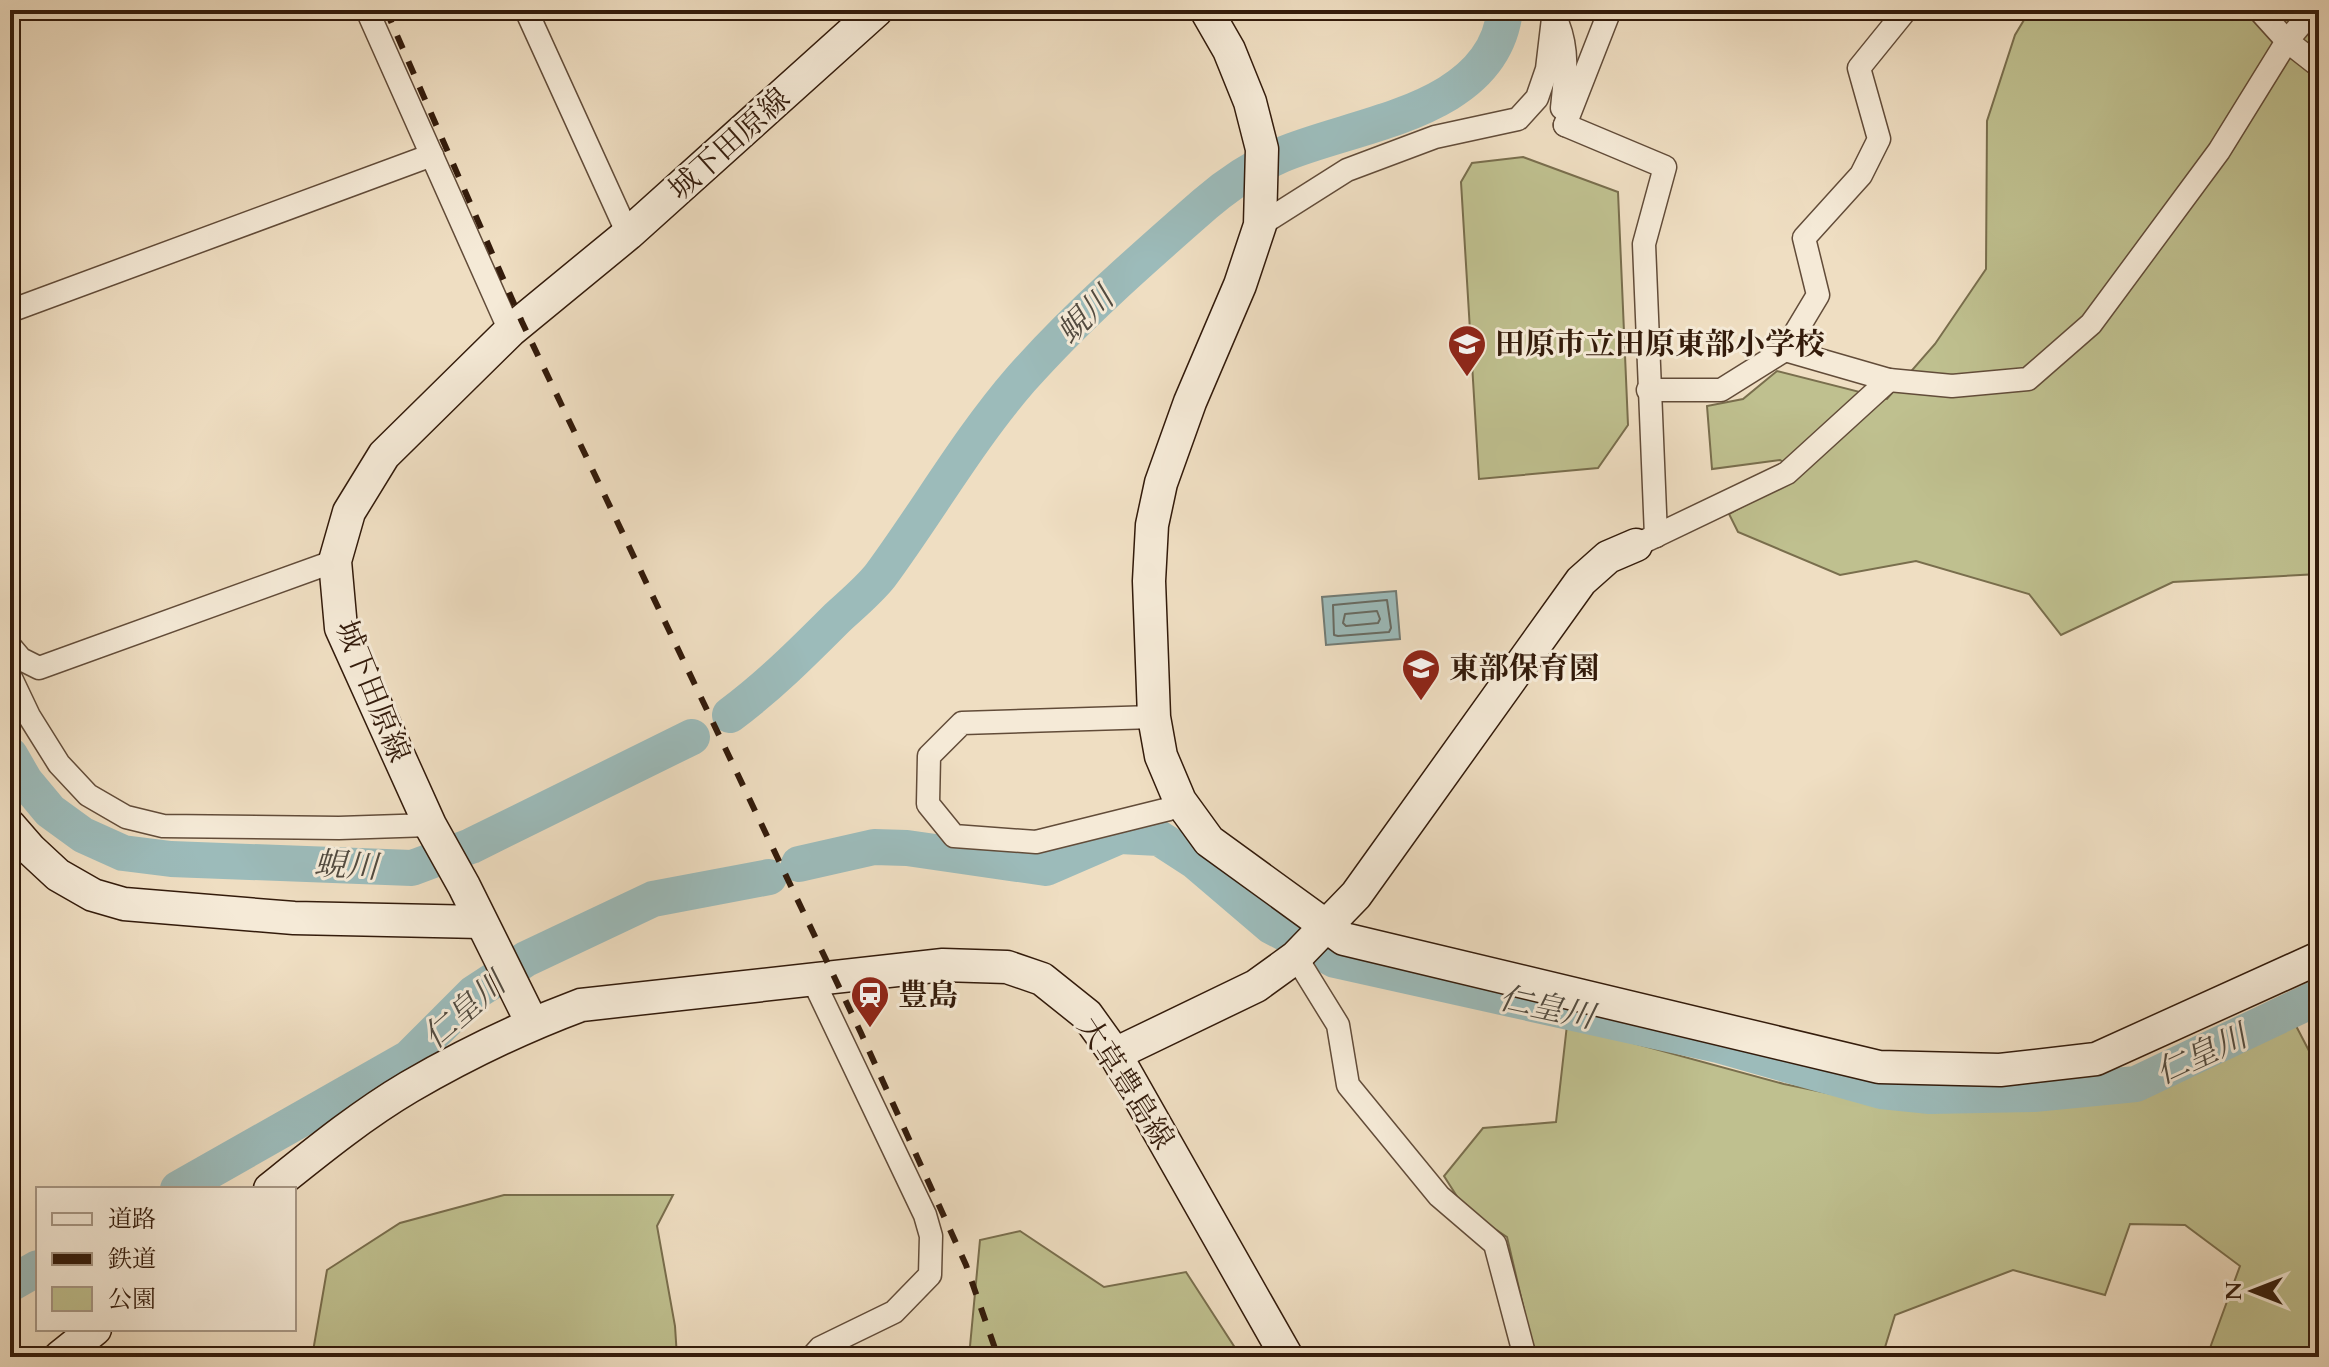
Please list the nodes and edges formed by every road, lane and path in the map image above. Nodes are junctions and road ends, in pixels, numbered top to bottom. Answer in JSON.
{"nodes":[{"id":1,"x":367,"y":10,"type":"edge"},
{"id":2,"x":526,"y":10,"type":"edge"},
{"id":3,"x":877,"y":10,"type":"edge"},
{"id":4,"x":1206,"y":10,"type":"edge"},
{"id":5,"x":1610,"y":10,"type":"edge"},
{"id":6,"x":1906,"y":10,"type":"edge"},
{"id":7,"x":2259,"y":10,"type":"edge"},
{"id":8,"x":2313,"y":10,"type":"edge"},
{"id":9,"x":1555,"y":14,"type":"edge"},
{"id":10,"x":2287,"y":41,"type":"junction"},
{"id":11,"x":2319,"y":66,"type":"edge"},
{"id":12,"x":1565,"y":125,"type":"junction"},
{"id":13,"x":432,"y":155,"type":"junction"},
{"id":14,"x":1260,"y":225,"type":"junction"},
{"id":15,"x":628,"y":234,"type":"junction"},
{"id":16,"x":10,"y":311,"type":"edge"},
{"id":17,"x":510,"y":331,"type":"junction"},
{"id":18,"x":1785,"y":350,"type":"junction"},
{"id":19,"x":1889,"y":380,"type":"junction"},
{"id":20,"x":1648,"y":390,"type":"junction"},
{"id":21,"x":1646,"y":541,"type":"junction"},
{"id":22,"x":335,"y":561,"type":"junction"},
{"id":23,"x":10,"y":646,"type":"edge"},
{"id":24,"x":10,"y":676,"type":"edge"},
{"id":25,"x":1154,"y":717,"type":"junction"},
{"id":26,"x":1180,"y":801,"type":"junction"},
{"id":27,"x":430,"y":825,"type":"junction"},
{"id":28,"x":10,"y":826,"type":"edge"},
{"id":29,"x":481,"y":922,"type":"junction"},
{"id":30,"x":1325,"y":926,"type":"junction"},
{"id":31,"x":1296,"y":957,"type":"junction"},
{"id":32,"x":2319,"y":958,"type":"edge"},
{"id":33,"x":812,"y":978,"type":"junction"},
{"id":34,"x":526,"y":1011,"type":"junction"},
{"id":35,"x":1115,"y":1054,"type":"junction"},
{"id":36,"x":272,"y":1187,"type":"edge"},
{"id":37,"x":92,"y":1331,"type":"edge"},
{"id":38,"x":60,"y":1357,"type":"edge"},
{"id":39,"x":812,"y":1357,"type":"edge"},
{"id":40,"x":1287,"y":1357,"type":"edge"},
{"id":41,"x":1525,"y":1357,"type":"edge"}],
"edges":[{"from":1,"to":13,"type":"street"},
{"from":2,"to":15,"type":"street"},
{"from":3,"to":15,"type":"street","name":"城下田原線"},
{"from":4,"to":14,"type":"street"},
{"from":5,"to":12,"type":"street"},
{"from":6,"to":18,"type":"street"},
{"from":7,"to":10,"type":"street"},
{"from":8,"to":10,"type":"street"},
{"from":9,"to":12,"type":"street"},
{"from":9,"to":14,"type":"street"},
{"from":10,"to":11,"type":"street"},
{"from":10,"to":19,"type":"street"},
{"from":12,"to":20,"type":"street"},
{"from":13,"to":16,"type":"street"},
{"from":13,"to":17,"type":"street"},
{"from":14,"to":25,"type":"street"},
{"from":15,"to":17,"type":"street","name":"城下田原線"},
{"from":17,"to":22,"type":"street","name":"城下田原線"},
{"from":18,"to":19,"type":"street"},
{"from":18,"to":20,"type":"street"},
{"from":19,"to":21,"type":"street"},
{"from":20,"to":21,"type":"street"},
{"from":21,"to":30,"type":"street"},
{"from":22,"to":23,"type":"street"},
{"from":22,"to":27,"type":"street","name":"城下田原線"},
{"from":24,"to":27,"type":"street"},
{"from":25,"to":26,"type":"street"},
{"from":25,"to":26,"type":"street"},
{"from":26,"to":30,"type":"street"},
{"from":27,"to":29,"type":"street","name":"城下田原線"},
{"from":28,"to":29,"type":"street"},
{"from":29,"to":34,"type":"street","name":"城下田原線"},
{"from":30,"to":31,"type":"street"},
{"from":30,"to":32,"type":"street"},
{"from":31,"to":35,"type":"street"},
{"from":31,"to":41,"type":"street"},
{"from":33,"to":34,"type":"street","name":"大草豊島線"},
{"from":33,"to":35,"type":"street","name":"大草豊島線"},
{"from":33,"to":39,"type":"street"},
{"from":34,"to":36,"type":"street"},
{"from":35,"to":40,"type":"street","name":"大草豊島線"},
{"from":37,"to":38,"type":"street"}]}
